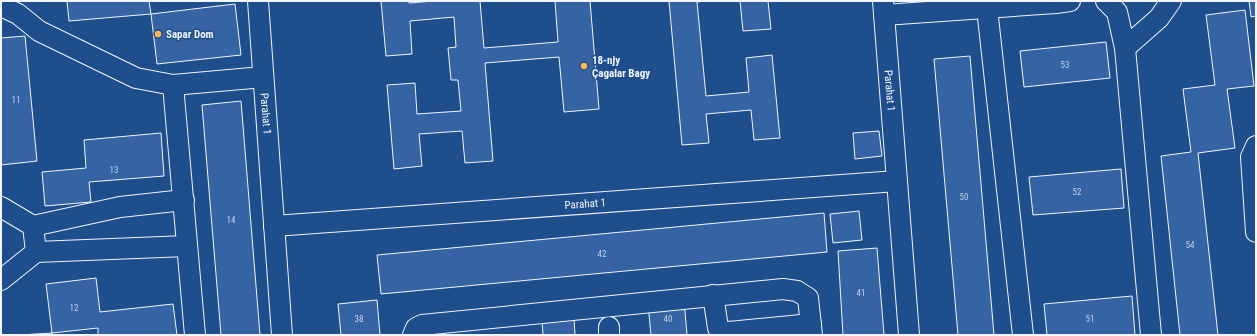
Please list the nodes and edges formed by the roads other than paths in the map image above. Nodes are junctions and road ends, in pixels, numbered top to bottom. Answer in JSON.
{"nodes":[{"id":1,"x":258,"y":1,"type":"edge"},
{"id":2,"x":1106,"y":1,"type":"edge"},
{"id":3,"x":1171,"y":1,"type":"edge"},
{"id":4,"x":1061,"y":2,"type":"edge"},
{"id":5,"x":1,"y":6,"type":"edge"},
{"id":6,"x":884,"y":8,"type":"edge"},
{"id":7,"x":987,"y":8,"type":"junction"},
{"id":8,"x":1125,"y":48,"type":"junction"},
{"id":9,"x":263,"y":77,"type":"junction"},
{"id":10,"x":173,"y":85,"type":"junction"},
{"id":11,"x":1256,"y":146,"type":"edge"},
{"id":12,"x":897,"y":181,"type":"junction"},
{"id":13,"x":184,"y":200,"type":"junction"},
{"id":14,"x":1,"y":207,"type":"edge"},
{"id":15,"x":33,"y":226,"type":"junction"},
{"id":16,"x":274,"y":226,"type":"junction"},
{"id":17,"x":1256,"y":232,"type":"edge"},
{"id":18,"x":188,"y":246,"type":"junction"},
{"id":19,"x":36,"y":252,"type":"junction"},
{"id":20,"x":1,"y":280,"type":"edge"},
{"id":21,"x":713,"y":295,"type":"junction"},
{"id":22,"x":500,"y":326,"type":"edge"},
{"id":23,"x":445,"y":329,"type":"edge"},
{"id":24,"x":811,"y":329,"type":"edge"},
{"id":25,"x":195,"y":335,"type":"edge"},
{"id":26,"x":282,"y":335,"type":"edge"},
{"id":27,"x":413,"y":335,"type":"edge"},
{"id":28,"x":909,"y":335,"type":"edge"},
{"id":29,"x":1023,"y":335,"type":"edge"},
{"id":30,"x":1151,"y":335,"type":"edge"}],
"edges":[{"from":1,"to":9,"type":"street","name":"Parahat 1"},
{"from":2,"to":8,"type":"street"},
{"from":3,"to":8,"type":"street"},
{"from":4,"to":7,"type":"street"},
{"from":5,"to":10,"type":"street"},
{"from":6,"to":7,"type":"street"},
{"from":6,"to":12,"type":"street","name":"Parahat 1"},
{"from":7,"to":29,"type":"street"},
{"from":8,"to":30,"type":"street"},
{"from":9,"to":10,"type":"street"},
{"from":9,"to":16,"type":"street","name":"Parahat 1"},
{"from":10,"to":13,"type":"street"},
{"from":11,"to":17,"type":"street"},
{"from":12,"to":16,"type":"street","name":"Parahat 1"},
{"from":12,"to":28,"type":"street","name":"Parahat 1"},
{"from":13,"to":15,"type":"street"},
{"from":13,"to":18,"type":"street"},
{"from":14,"to":15,"type":"street"},
{"from":15,"to":19,"type":"street"},
{"from":16,"to":26,"type":"street","name":"Parahat 1"},
{"from":18,"to":19,"type":"street"},
{"from":18,"to":25,"type":"street"},
{"from":19,"to":20,"type":"street"},
{"from":21,"to":22,"type":"street"},
{"from":21,"to":24,"type":"street"},
{"from":21,"to":24,"type":"street"},
{"from":22,"to":23,"type":"street"},
{"from":23,"to":27,"type":"street"}]}
